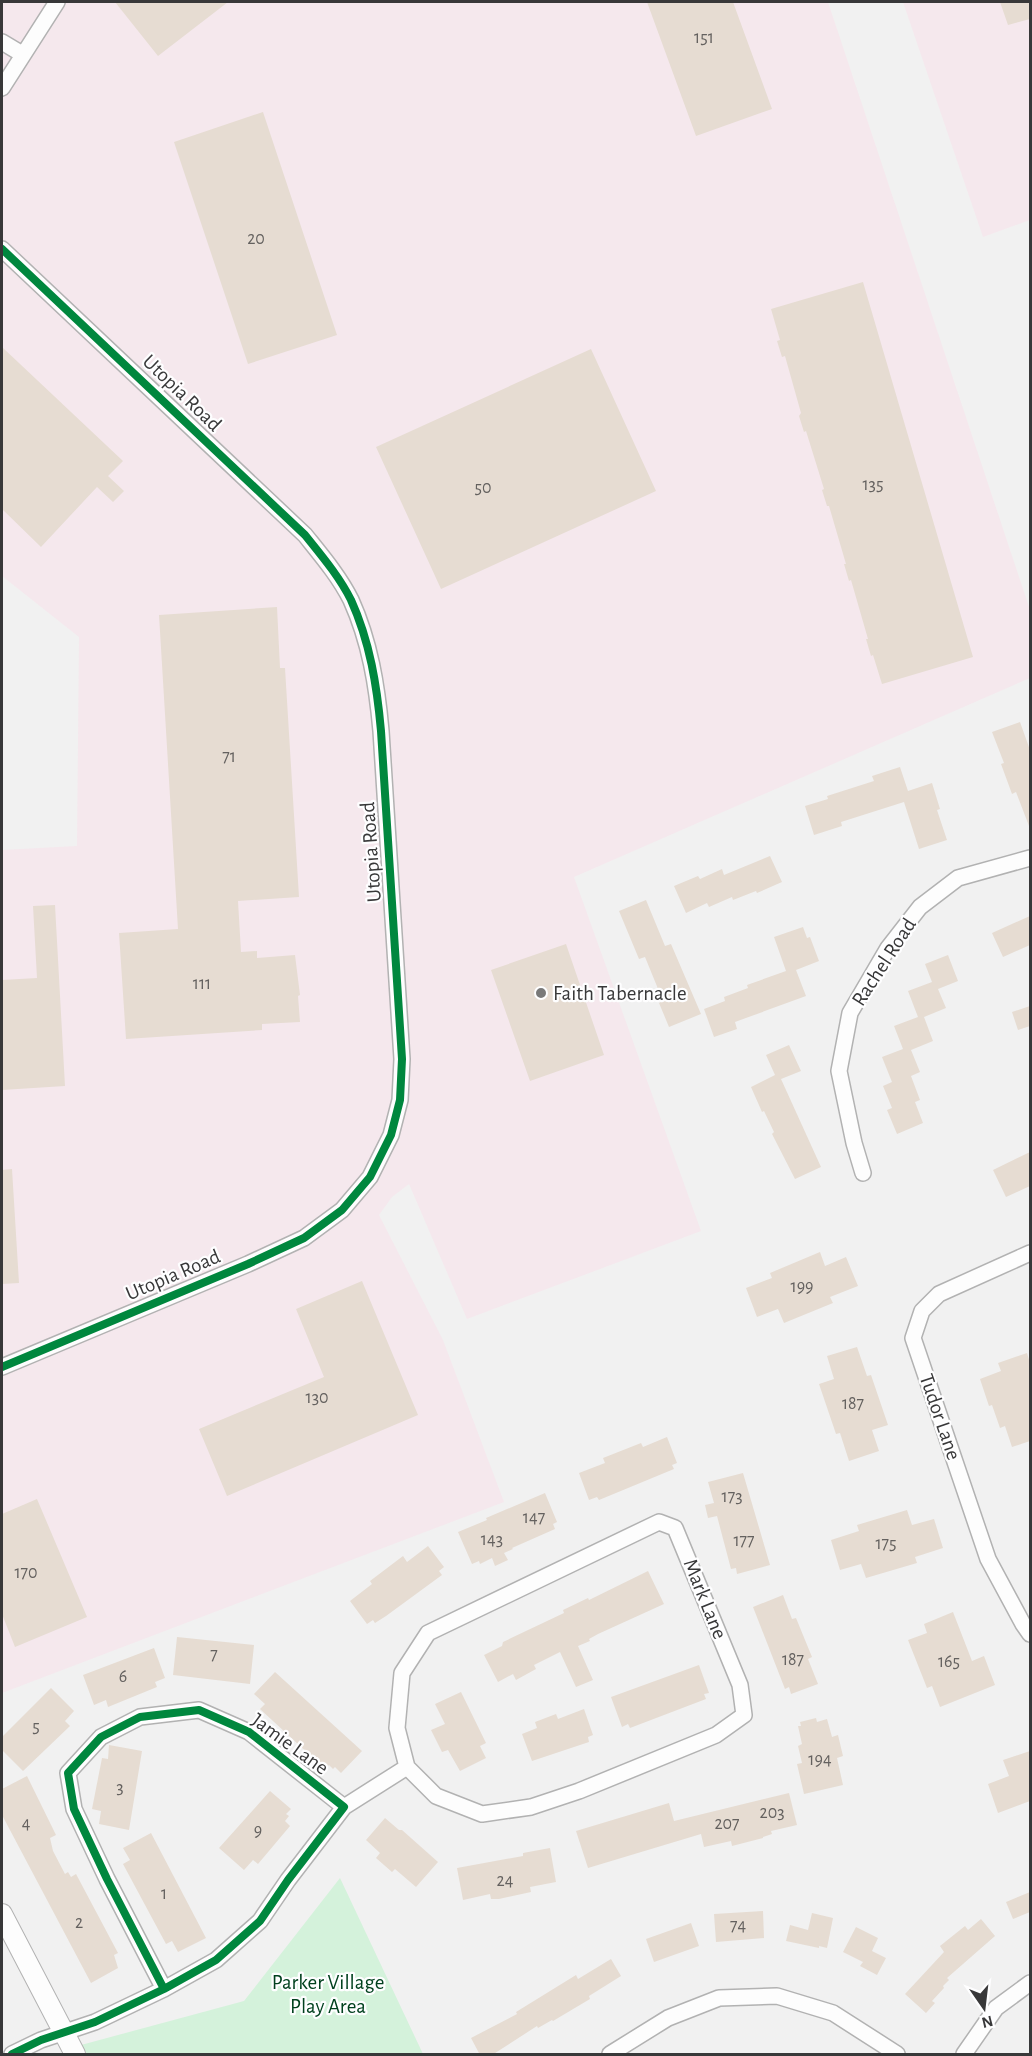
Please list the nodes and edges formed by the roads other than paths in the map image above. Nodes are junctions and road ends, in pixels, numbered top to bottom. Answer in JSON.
{"nodes":[{"id":1,"x":57,"y":2,"type":"edge"},
{"id":2,"x":2,"y":42,"type":"edge"},
{"id":3,"x":22,"y":54,"type":"junction"},
{"id":4,"x":2,"y":88,"type":"edge"},
{"id":5,"x":2,"y":249,"type":"edge"},
{"id":6,"x":1030,"y":858,"type":"edge"},
{"id":7,"x":863,"y":1173,"type":"dead end"},
{"id":8,"x":1030,"y":1253,"type":"edge"},
{"id":9,"x":2,"y":1367,"type":"edge"},
{"id":10,"x":1030,"y":1634,"type":"edge"},
{"id":11,"x":407,"y":1767,"type":"junction"},
{"id":12,"x":344,"y":1807,"type":"junction"},
{"id":13,"x":2,"y":1914,"type":"edge"},
{"id":14,"x":1030,"y":1983,"type":"edge"},
{"id":15,"x":164,"y":1989,"type":"junction"},
{"id":16,"x":63,"y":2034,"type":"junction"},
{"id":17,"x":12,"y":2055,"type":"edge"},
{"id":18,"x":75,"y":2055,"type":"edge"},
{"id":19,"x":610,"y":2055,"type":"edge"},
{"id":20,"x":897,"y":2055,"type":"edge"},
{"id":21,"x":964,"y":2055,"type":"edge"}],
"edges":[{"from":1,"to":3,"type":"street"},
{"from":2,"to":3,"type":"street"},
{"from":3,"to":4,"type":"street"},
{"from":5,"to":9,"type":"street","name":"Utopia Road"},
{"from":6,"to":7,"type":"street","name":"Rachel Road"},
{"from":8,"to":10,"type":"street","name":"Tudor Lane"},
{"from":11,"to":11,"type":"street","name":"Mark Lane"},
{"from":11,"to":12,"type":"street"},
{"from":12,"to":15,"type":"street"},
{"from":12,"to":15,"type":"street","name":"Jamie Lane"},
{"from":13,"to":16,"type":"street"},
{"from":14,"to":21,"type":"street"},
{"from":15,"to":16,"type":"street"},
{"from":16,"to":17,"type":"street"},
{"from":16,"to":18,"type":"street"},
{"from":19,"to":20,"type":"street"}]}
